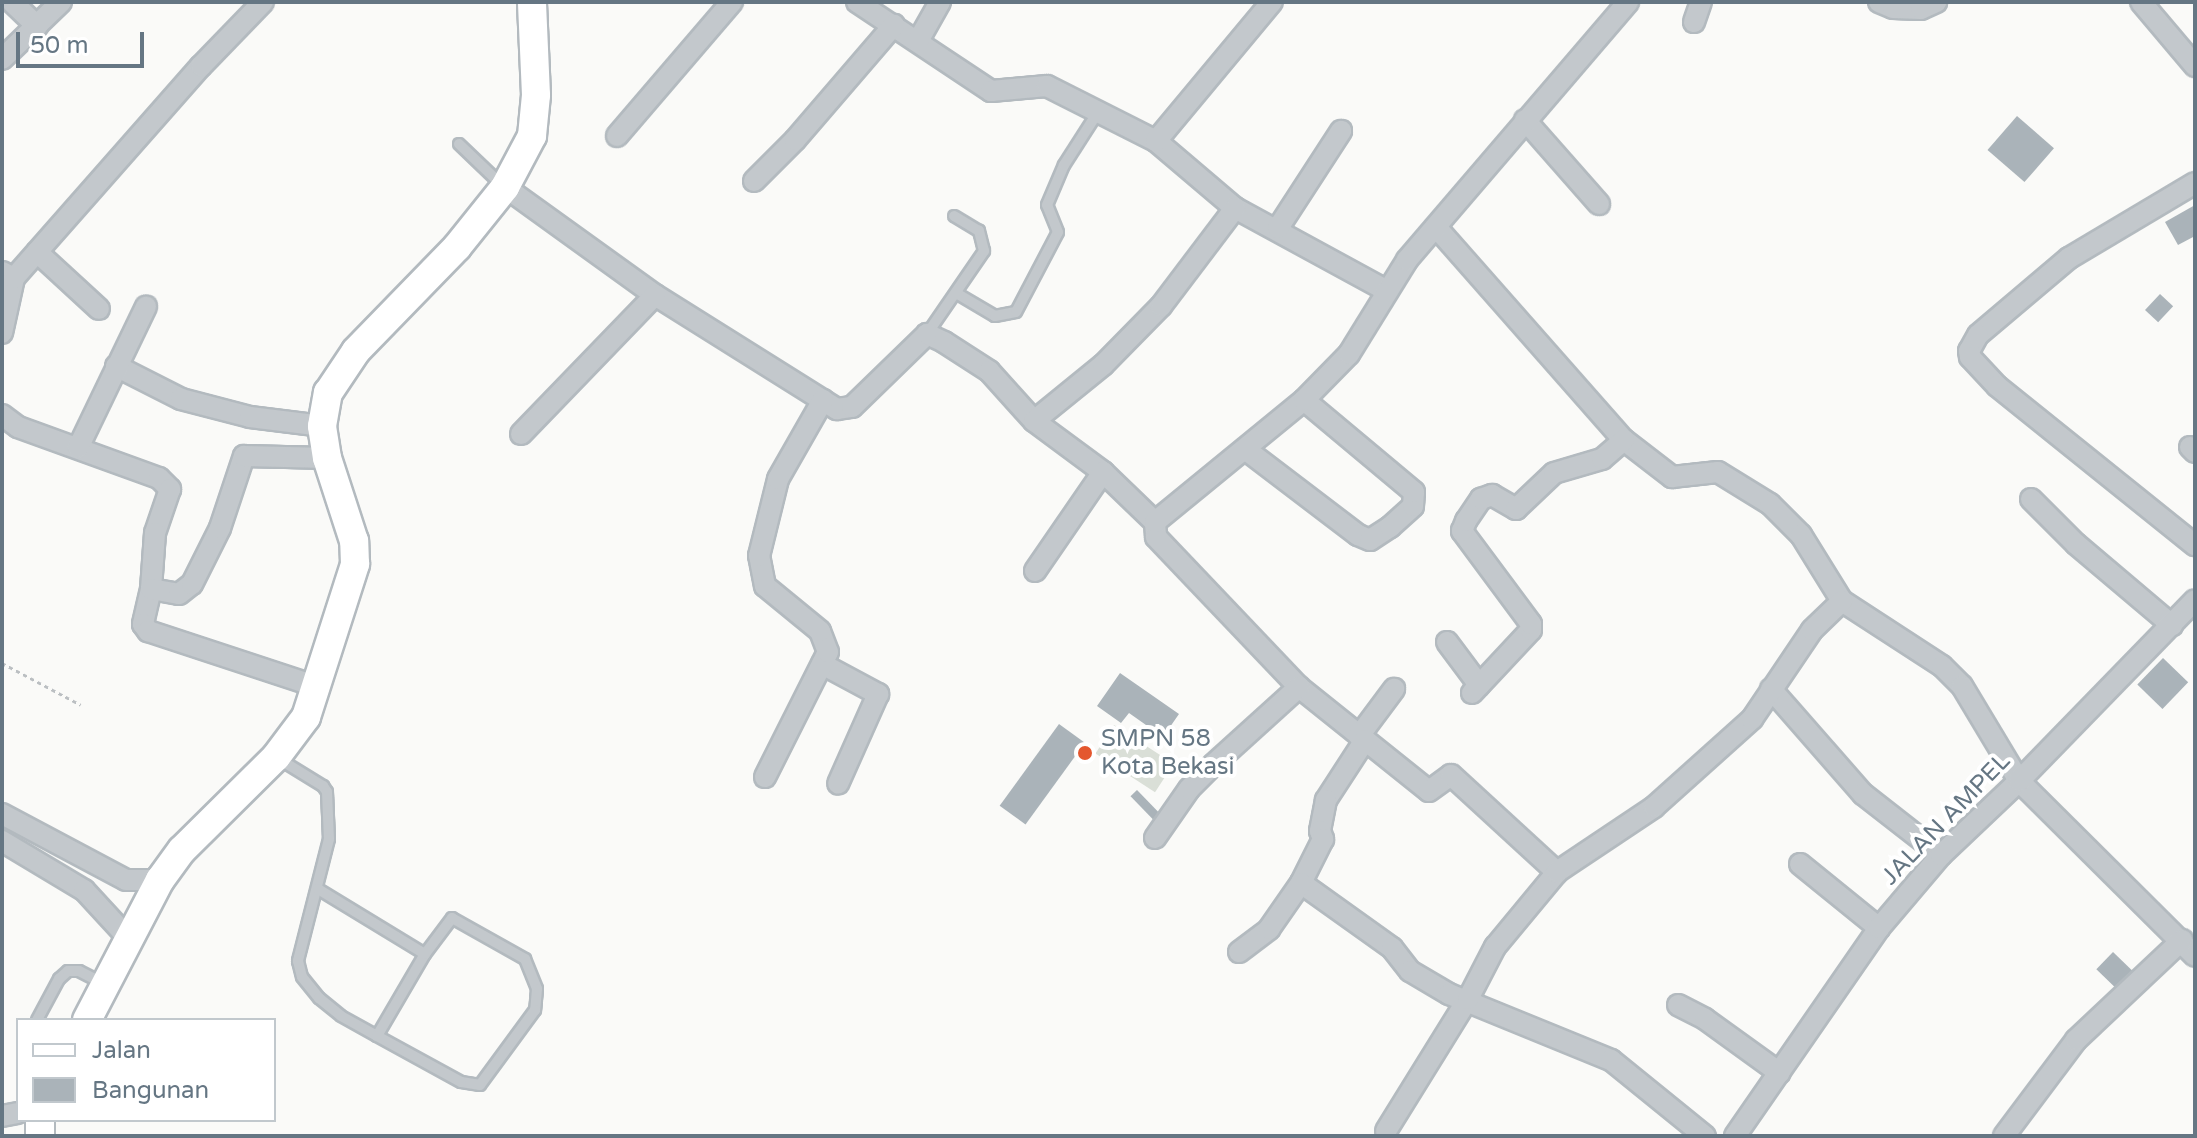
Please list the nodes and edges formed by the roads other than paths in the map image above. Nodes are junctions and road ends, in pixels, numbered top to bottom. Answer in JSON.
{"nodes":[{"id":1,"x":12,"y":2,"type":"edge"},
{"id":2,"x":61,"y":2,"type":"edge"},
{"id":3,"x":263,"y":2,"type":"edge"},
{"id":4,"x":532,"y":2,"type":"edge"},
{"id":5,"x":732,"y":2,"type":"edge"},
{"id":6,"x":940,"y":2,"type":"edge"},
{"id":7,"x":1272,"y":2,"type":"edge"},
{"id":8,"x":1628,"y":2,"type":"edge"},
{"id":9,"x":1701,"y":2,"type":"edge"},
{"id":10,"x":1879,"y":2,"type":"edge"},
{"id":11,"x":1936,"y":2,"type":"edge"},
{"id":12,"x":2141,"y":2,"type":"edge"},
{"id":13,"x":864,"y":4,"type":"edge"},
{"id":14,"x":1694,"y":22,"type":"dead end"},
{"id":15,"x":894,"y":25,"type":"junction"},
{"id":16,"x":37,"y":26,"type":"junction"},
{"id":17,"x":918,"y":41,"type":"junction"},
{"id":18,"x":2,"y":59,"type":"edge"},
{"id":19,"x":2195,"y":66,"type":"edge"},
{"id":20,"x":1098,"y":112,"type":"junction"},
{"id":21,"x":1525,"y":120,"type":"junction"},
{"id":22,"x":1341,"y":131,"type":"dead end"},
{"id":23,"x":617,"y":136,"type":"dead end"},
{"id":24,"x":1156,"y":141,"type":"junction"},
{"id":25,"x":459,"y":144,"type":"dead end"},
{"id":26,"x":754,"y":181,"type":"dead end"},
{"id":27,"x":2195,"y":183,"type":"edge"},
{"id":28,"x":505,"y":187,"type":"junction"},
{"id":29,"x":1599,"y":204,"type":"dead end"},
{"id":30,"x":1235,"y":208,"type":"junction"},
{"id":31,"x":954,"y":216,"type":"dead end"},
{"id":32,"x":1436,"y":227,"type":"junction"},
{"id":33,"x":1278,"y":228,"type":"junction"},
{"id":34,"x":37,"y":252,"type":"junction"},
{"id":35,"x":8,"y":275,"type":"edge"},
{"id":36,"x":1387,"y":291,"type":"junction"},
{"id":37,"x":956,"y":293,"type":"junction"},
{"id":38,"x":655,"y":295,"type":"junction"},
{"id":39,"x":146,"y":307,"type":"dead end"},
{"id":40,"x":99,"y":309,"type":"dead end"},
{"id":41,"x":2,"y":333,"type":"edge"},
{"id":42,"x":927,"y":334,"type":"junction"},
{"id":43,"x":116,"y":366,"type":"junction"},
{"id":44,"x":823,"y":400,"type":"junction"},
{"id":45,"x":1304,"y":400,"type":"junction"},
{"id":46,"x":2,"y":415,"type":"edge"},
{"id":47,"x":1034,"y":421,"type":"junction"},
{"id":48,"x":322,"y":426,"type":"junction"},
{"id":49,"x":521,"y":434,"type":"dead end"},
{"id":50,"x":1624,"y":440,"type":"junction"},
{"id":51,"x":78,"y":448,"type":"junction"},
{"id":52,"x":1245,"y":449,"type":"junction"},
{"id":53,"x":327,"y":458,"type":"junction"},
{"id":54,"x":1103,"y":472,"type":"junction"},
{"id":55,"x":2031,"y":499,"type":"dead end"},
{"id":56,"x":1155,"y":522,"type":"junction"},
{"id":57,"x":2195,"y":545,"type":"edge"},
{"id":58,"x":1035,"y":571,"type":"dead end"},
{"id":59,"x":151,"y":589,"type":"junction"},
{"id":60,"x":2195,"y":600,"type":"edge"},
{"id":61,"x":1842,"y":601,"type":"junction"},
{"id":62,"x":2172,"y":625,"type":"junction"},
{"id":63,"x":1447,"y":642,"type":"dead end"},
{"id":64,"x":822,"y":664,"type":"junction"},
{"id":65,"x":318,"y":687,"type":"junction"},
{"id":66,"x":1299,"y":687,"type":"junction"},
{"id":67,"x":1394,"y":689,"type":"dead end"},
{"id":68,"x":1771,"y":689,"type":"junction"},
{"id":69,"x":1362,"y":738,"type":"junction"},
{"id":70,"x":276,"y":757,"type":"junction"},
{"id":71,"x":765,"y":777,"type":"dead end"},
{"id":72,"x":2019,"y":781,"type":"junction"},
{"id":73,"x":838,"y":784,"type":"dead end"},
{"id":74,"x":2,"y":814,"type":"edge"},
{"id":75,"x":1155,"y":838,"type":"dead end"},
{"id":76,"x":2,"y":841,"type":"edge"},
{"id":77,"x":1941,"y":855,"type":"junction"},
{"id":78,"x":1800,"y":864,"type":"dead end"},
{"id":79,"x":1557,"y":872,"type":"junction"},
{"id":80,"x":160,"y":880,"type":"junction"},
{"id":81,"x":1301,"y":883,"type":"junction"},
{"id":82,"x":318,"y":889,"type":"junction"},
{"id":83,"x":1879,"y":928,"type":"junction"},
{"id":84,"x":129,"y":939,"type":"junction"},
{"id":85,"x":2188,"y":948,"type":"edge"},
{"id":86,"x":1239,"y":952,"type":"dead end"},
{"id":87,"x":425,"y":954,"type":"junction"},
{"id":88,"x":106,"y":985,"type":"junction"},
{"id":89,"x":1468,"y":999,"type":"junction"},
{"id":90,"x":1678,"y":1005,"type":"dead end"},
{"id":91,"x":38,"y":1018,"type":"edge"},
{"id":92,"x":88,"y":1018,"type":"edge"},
{"id":93,"x":377,"y":1036,"type":"junction"},
{"id":94,"x":1780,"y":1073,"type":"junction"},
{"id":95,"x":1386,"y":1131,"type":"dead end"},
{"id":96,"x":1705,"y":1136,"type":"edge"},
{"id":97,"x":1735,"y":1136,"type":"edge"},
{"id":98,"x":2004,"y":1136,"type":"edge"}],
"edges":[{"from":1,"to":16,"type":"street"},
{"from":2,"to":16,"type":"street"},
{"from":3,"to":34,"type":"street"},
{"from":4,"to":28,"type":"main road"},
{"from":5,"to":23,"type":"street"},
{"from":6,"to":17,"type":"street"},
{"from":7,"to":24,"type":"street"},
{"from":8,"to":21,"type":"street"},
{"from":9,"to":14,"type":"street"},
{"from":10,"to":11,"type":"street"},
{"from":12,"to":19,"type":"street"},
{"from":13,"to":15,"type":"street"},
{"from":15,"to":17,"type":"street"},
{"from":15,"to":26,"type":"street"},
{"from":16,"to":18,"type":"street"},
{"from":17,"to":20,"type":"street"},
{"from":20,"to":24,"type":"street"},
{"from":20,"to":37,"type":"lane"},
{"from":21,"to":29,"type":"street"},
{"from":21,"to":32,"type":"street"},
{"from":22,"to":33,"type":"street"},
{"from":24,"to":30,"type":"street"},
{"from":25,"to":28,"type":"lane"},
{"from":27,"to":57,"type":"street"},
{"from":28,"to":38,"type":"street"},
{"from":28,"to":48,"type":"main road"},
{"from":30,"to":33,"type":"street"},
{"from":30,"to":47,"type":"street"},
{"from":31,"to":37,"type":"lane"},
{"from":32,"to":36,"type":"street"},
{"from":32,"to":50,"type":"street"},
{"from":33,"to":36,"type":"street"},
{"from":34,"to":35,"type":"street"},
{"from":34,"to":40,"type":"street"},
{"from":35,"to":41,"type":"street"},
{"from":36,"to":45,"type":"street"},
{"from":37,"to":42,"type":"lane"},
{"from":38,"to":44,"type":"street"},
{"from":38,"to":49,"type":"street"},
{"from":39,"to":43,"type":"street"},
{"from":42,"to":44,"type":"street"},
{"from":42,"to":47,"type":"street"},
{"from":43,"to":48,"type":"street"},
{"from":43,"to":51,"type":"street"},
{"from":44,"to":64,"type":"street"},
{"from":45,"to":52,"type":"street"},
{"from":45,"to":52,"type":"street"},
{"from":46,"to":51,"type":"street"},
{"from":47,"to":54,"type":"street"},
{"from":48,"to":53,"type":"main road"},
{"from":50,"to":61,"type":"street"},
{"from":50,"to":63,"type":"street"},
{"from":51,"to":59,"type":"street"},
{"from":52,"to":56,"type":"street"},
{"from":53,"to":59,"type":"street"},
{"from":53,"to":65,"type":"main road"},
{"from":54,"to":56,"type":"street"},
{"from":54,"to":58,"type":"street"},
{"from":55,"to":62,"type":"street"},
{"from":56,"to":66,"type":"street"},
{"from":59,"to":65,"type":"street"},
{"from":60,"to":62,"type":"street","name":"JALAN AMPEL"},
{"from":61,"to":68,"type":"street"},
{"from":61,"to":72,"type":"street"},
{"from":62,"to":72,"type":"street","name":"JALAN AMPEL"},
{"from":64,"to":71,"type":"street"},
{"from":64,"to":73,"type":"street"},
{"from":65,"to":70,"type":"main road"},
{"from":66,"to":69,"type":"street"},
{"from":66,"to":75,"type":"street"},
{"from":67,"to":69,"type":"street"},
{"from":68,"to":77,"type":"street"},
{"from":68,"to":79,"type":"street"},
{"from":69,"to":79,"type":"street"},
{"from":69,"to":81,"type":"street"},
{"from":70,"to":80,"type":"main road"},
{"from":70,"to":82,"type":"lane"},
{"from":72,"to":77,"type":"street","name":"JALAN AMPEL"},
{"from":72,"to":85,"type":"street"},
{"from":74,"to":80,"type":"street"},
{"from":76,"to":84,"type":"street"},
{"from":77,"to":83,"type":"street","name":"JALAN AMPEL"},
{"from":78,"to":83,"type":"street"},
{"from":79,"to":89,"type":"street"},
{"from":80,"to":84,"type":"main road"},
{"from":81,"to":86,"type":"street"},
{"from":81,"to":89,"type":"street"},
{"from":82,"to":87,"type":"lane"},
{"from":82,"to":93,"type":"lane"},
{"from":83,"to":94,"type":"street","name":"JALAN AMPEL"},
{"from":84,"to":88,"type":"main road"},
{"from":85,"to":98,"type":"street"},
{"from":87,"to":93,"type":"lane"},
{"from":87,"to":93,"type":"lane"},
{"from":88,"to":91,"type":"lane"},
{"from":88,"to":92,"type":"main road"},
{"from":89,"to":95,"type":"street"},
{"from":89,"to":96,"type":"street"},
{"from":90,"to":94,"type":"street"},
{"from":94,"to":97,"type":"street","name":"JALAN AMPEL"}]}
